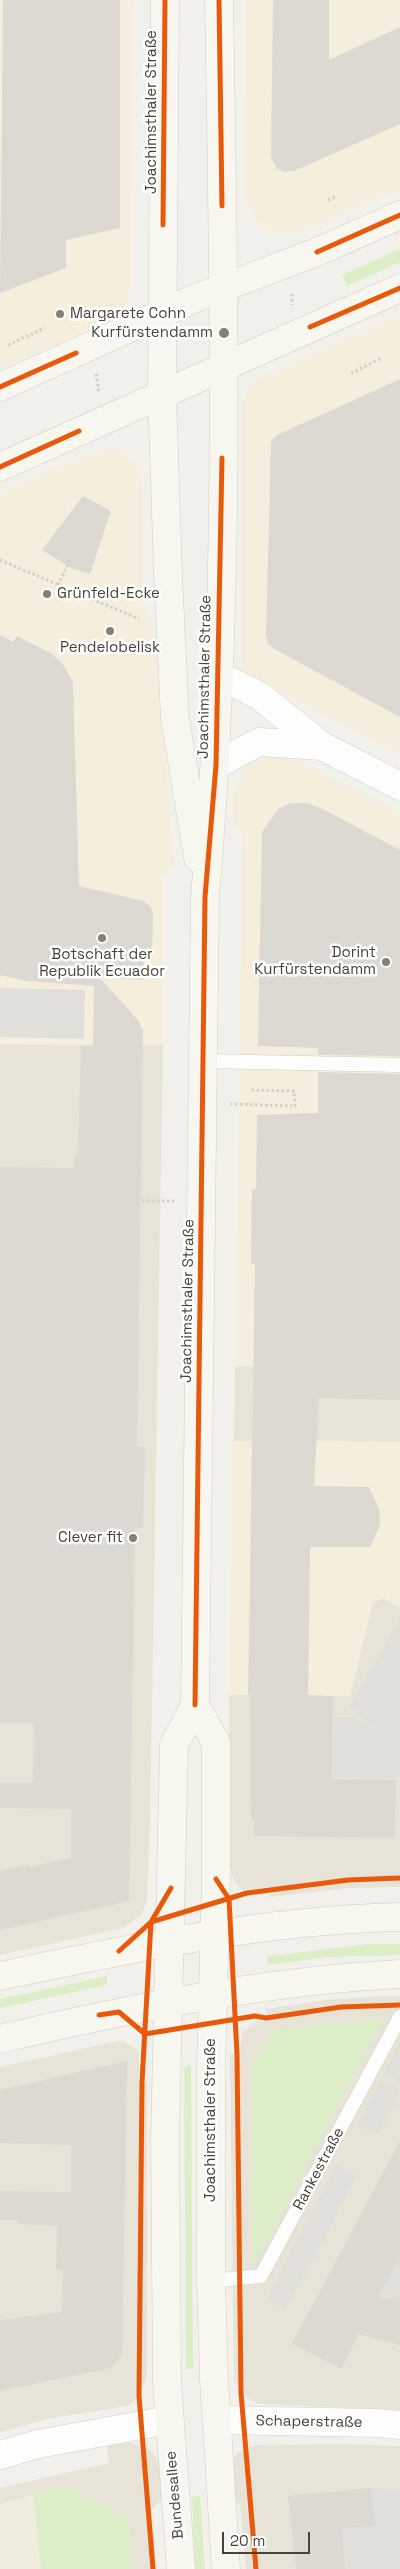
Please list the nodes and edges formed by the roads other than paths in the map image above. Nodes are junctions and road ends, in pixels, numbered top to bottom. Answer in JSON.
{"nodes":[{"id":1,"x":165,"y":0,"type":"edge"},
{"id":2,"x":219,"y":0,"type":"edge"},
{"id":3,"x":400,"y":215,"type":"edge"},
{"id":4,"x":223,"y":287,"type":"junction"},
{"id":5,"x":400,"y":288,"type":"edge"},
{"id":6,"x":162,"y":312,"type":"junction"},
{"id":7,"x":222,"y":367,"type":"junction"},
{"id":8,"x":0,"y":387,"type":"edge"},
{"id":9,"x":162,"y":393,"type":"junction"},
{"id":10,"x":0,"y":467,"type":"edge"},
{"id":11,"x":218,"y":675,"type":"junction"},
{"id":12,"x":322,"y":746,"type":"junction"},
{"id":13,"x":216,"y":765,"type":"junction"},
{"id":14,"x":400,"y":786,"type":"edge"},
{"id":15,"x":205,"y":897,"type":"junction"},
{"id":16,"x":203,"y":1061,"type":"junction"},
{"id":17,"x":400,"y":1065,"type":"edge"},
{"id":18,"x":195,"y":1705,"type":"junction"},
{"id":19,"x":400,"y":1917,"type":"edge"},
{"id":20,"x":214,"y":1934,"type":"junction"},
{"id":21,"x":170,"y":1941,"type":"junction"},
{"id":22,"x":400,"y":1974,"type":"edge"},
{"id":23,"x":0,"y":1976,"type":"edge"},
{"id":24,"x":213,"y":1995,"type":"junction"},
{"id":25,"x":168,"y":2002,"type":"junction"},
{"id":26,"x":400,"y":2017,"type":"edge"},
{"id":27,"x":0,"y":2039,"type":"edge"},
{"id":28,"x":211,"y":2280,"type":"junction"},
{"id":29,"x":169,"y":2420,"type":"junction"},
{"id":30,"x":218,"y":2420,"type":"junction"},
{"id":31,"x":400,"y":2425,"type":"edge"},
{"id":32,"x":0,"y":2455,"type":"edge"},
{"id":33,"x":181,"y":2569,"type":"edge"},
{"id":34,"x":226,"y":2569,"type":"edge"}],
"edges":[{"from":1,"to":6,"type":"main road","name":"Joachimsthaler Straße"},
{"from":2,"to":4,"type":"main road","name":"Joachimsthaler Straße"},
{"from":3,"to":4,"type":"main road"},
{"from":4,"to":6,"type":"main road"},
{"from":4,"to":7,"type":"main road","name":"Joachimsthaler Straße"},
{"from":5,"to":7,"type":"main road"},
{"from":6,"to":8,"type":"main road"},
{"from":6,"to":9,"type":"main road","name":"Joachimsthaler Straße"},
{"from":7,"to":9,"type":"main road"},
{"from":7,"to":11,"type":"main road","name":"Joachimsthaler Straße"},
{"from":9,"to":10,"type":"main road"},
{"from":9,"to":15,"type":"main road","name":"Joachimsthaler Straße"},
{"from":11,"to":12,"type":"street"},
{"from":11,"to":13,"type":"main road","name":"Joachimsthaler Straße"},
{"from":12,"to":13,"type":"street"},
{"from":12,"to":14,"type":"street"},
{"from":13,"to":15,"type":"main road","name":"Joachimsthaler Straße"},
{"from":15,"to":16,"type":"main road","name":"Joachimsthaler Straße"},
{"from":16,"to":17,"type":"lane"},
{"from":16,"to":18,"type":"main road","name":"Joachimsthaler Straße"},
{"from":18,"to":20,"type":"main road","name":"Joachimsthaler Straße"},
{"from":18,"to":21,"type":"main road","name":"Joachimsthaler Straße"},
{"from":19,"to":20,"type":"main road"},
{"from":20,"to":21,"type":"main road"},
{"from":20,"to":24,"type":"main road","name":"Joachimsthaler Straße"},
{"from":21,"to":23,"type":"main road"},
{"from":21,"to":25,"type":"main road","name":"Joachimsthaler Straße"},
{"from":22,"to":24,"type":"main road"},
{"from":24,"to":25,"type":"main road"},
{"from":24,"to":28,"type":"main road","name":"Joachimsthaler Straße"},
{"from":25,"to":27,"type":"main road"},
{"from":25,"to":29,"type":"main road","name":"Joachimsthaler Straße"},
{"from":26,"to":28,"type":"lane","name":"Rankestraße"},
{"from":28,"to":30,"type":"main road","name":"Joachimsthaler Straße"},
{"from":29,"to":32,"type":"street"},
{"from":29,"to":33,"type":"main road","name":"Bundesallee"},
{"from":30,"to":31,"type":"street","name":"Schaperstraße"},
{"from":30,"to":34,"type":"main road"}]}
